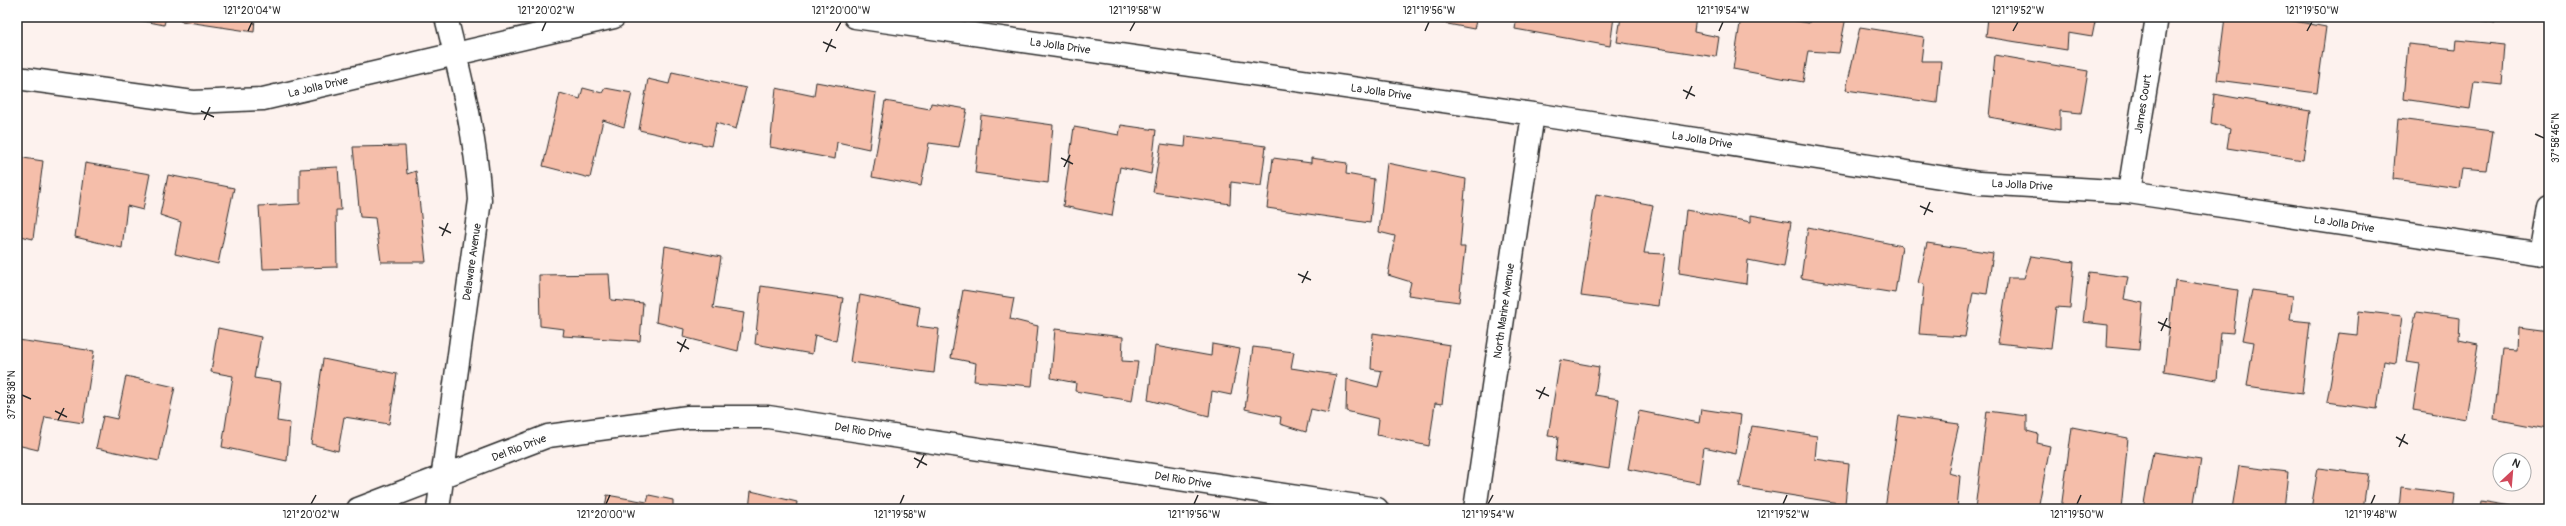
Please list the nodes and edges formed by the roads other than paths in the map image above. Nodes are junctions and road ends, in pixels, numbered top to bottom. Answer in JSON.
{"nodes":[{"id":1,"x":446,"y":17,"type":"edge"},
{"id":2,"x":614,"y":17,"type":"edge"},
{"id":3,"x":2157,"y":17,"type":"edge"},
{"id":4,"x":864,"y":18,"type":"edge"},
{"id":5,"x":455,"y":55,"type":"junction"},
{"id":6,"x":17,"y":78,"type":"edge"},
{"id":7,"x":1533,"y":114,"type":"junction"},
{"id":8,"x":2129,"y":192,"type":"junction"},
{"id":9,"x":2549,"y":207,"type":"edge"},
{"id":10,"x":2545,"y":254,"type":"edge"},
{"id":11,"x":443,"y":478,"type":"junction"},
{"id":12,"x":358,"y":509,"type":"edge"},
{"id":13,"x":438,"y":509,"type":"edge"},
{"id":14,"x":1377,"y":509,"type":"edge"},
{"id":15,"x":1475,"y":509,"type":"edge"}],
"edges":[{"from":1,"to":5,"type":"street","name":"Delaware Avenue"},
{"from":2,"to":5,"type":"street","name":"La Jolla Drive"},
{"from":3,"to":8,"type":"street","name":"James Court"},
{"from":4,"to":7,"type":"street","name":"La Jolla Drive"},
{"from":5,"to":6,"type":"street","name":"La Jolla Drive"},
{"from":5,"to":11,"type":"street","name":"Delaware Avenue"},
{"from":7,"to":8,"type":"street","name":"La Jolla Drive"},
{"from":7,"to":15,"type":"street","name":"North Marine Avenue"},
{"from":8,"to":10,"type":"street","name":"La Jolla Drive"},
{"from":9,"to":10,"type":"street"},
{"from":11,"to":12,"type":"street","name":"Del Rio Drive"},
{"from":11,"to":13,"type":"street","name":"Delaware Avenue"},
{"from":11,"to":14,"type":"street","name":"Del Rio Drive"}]}
